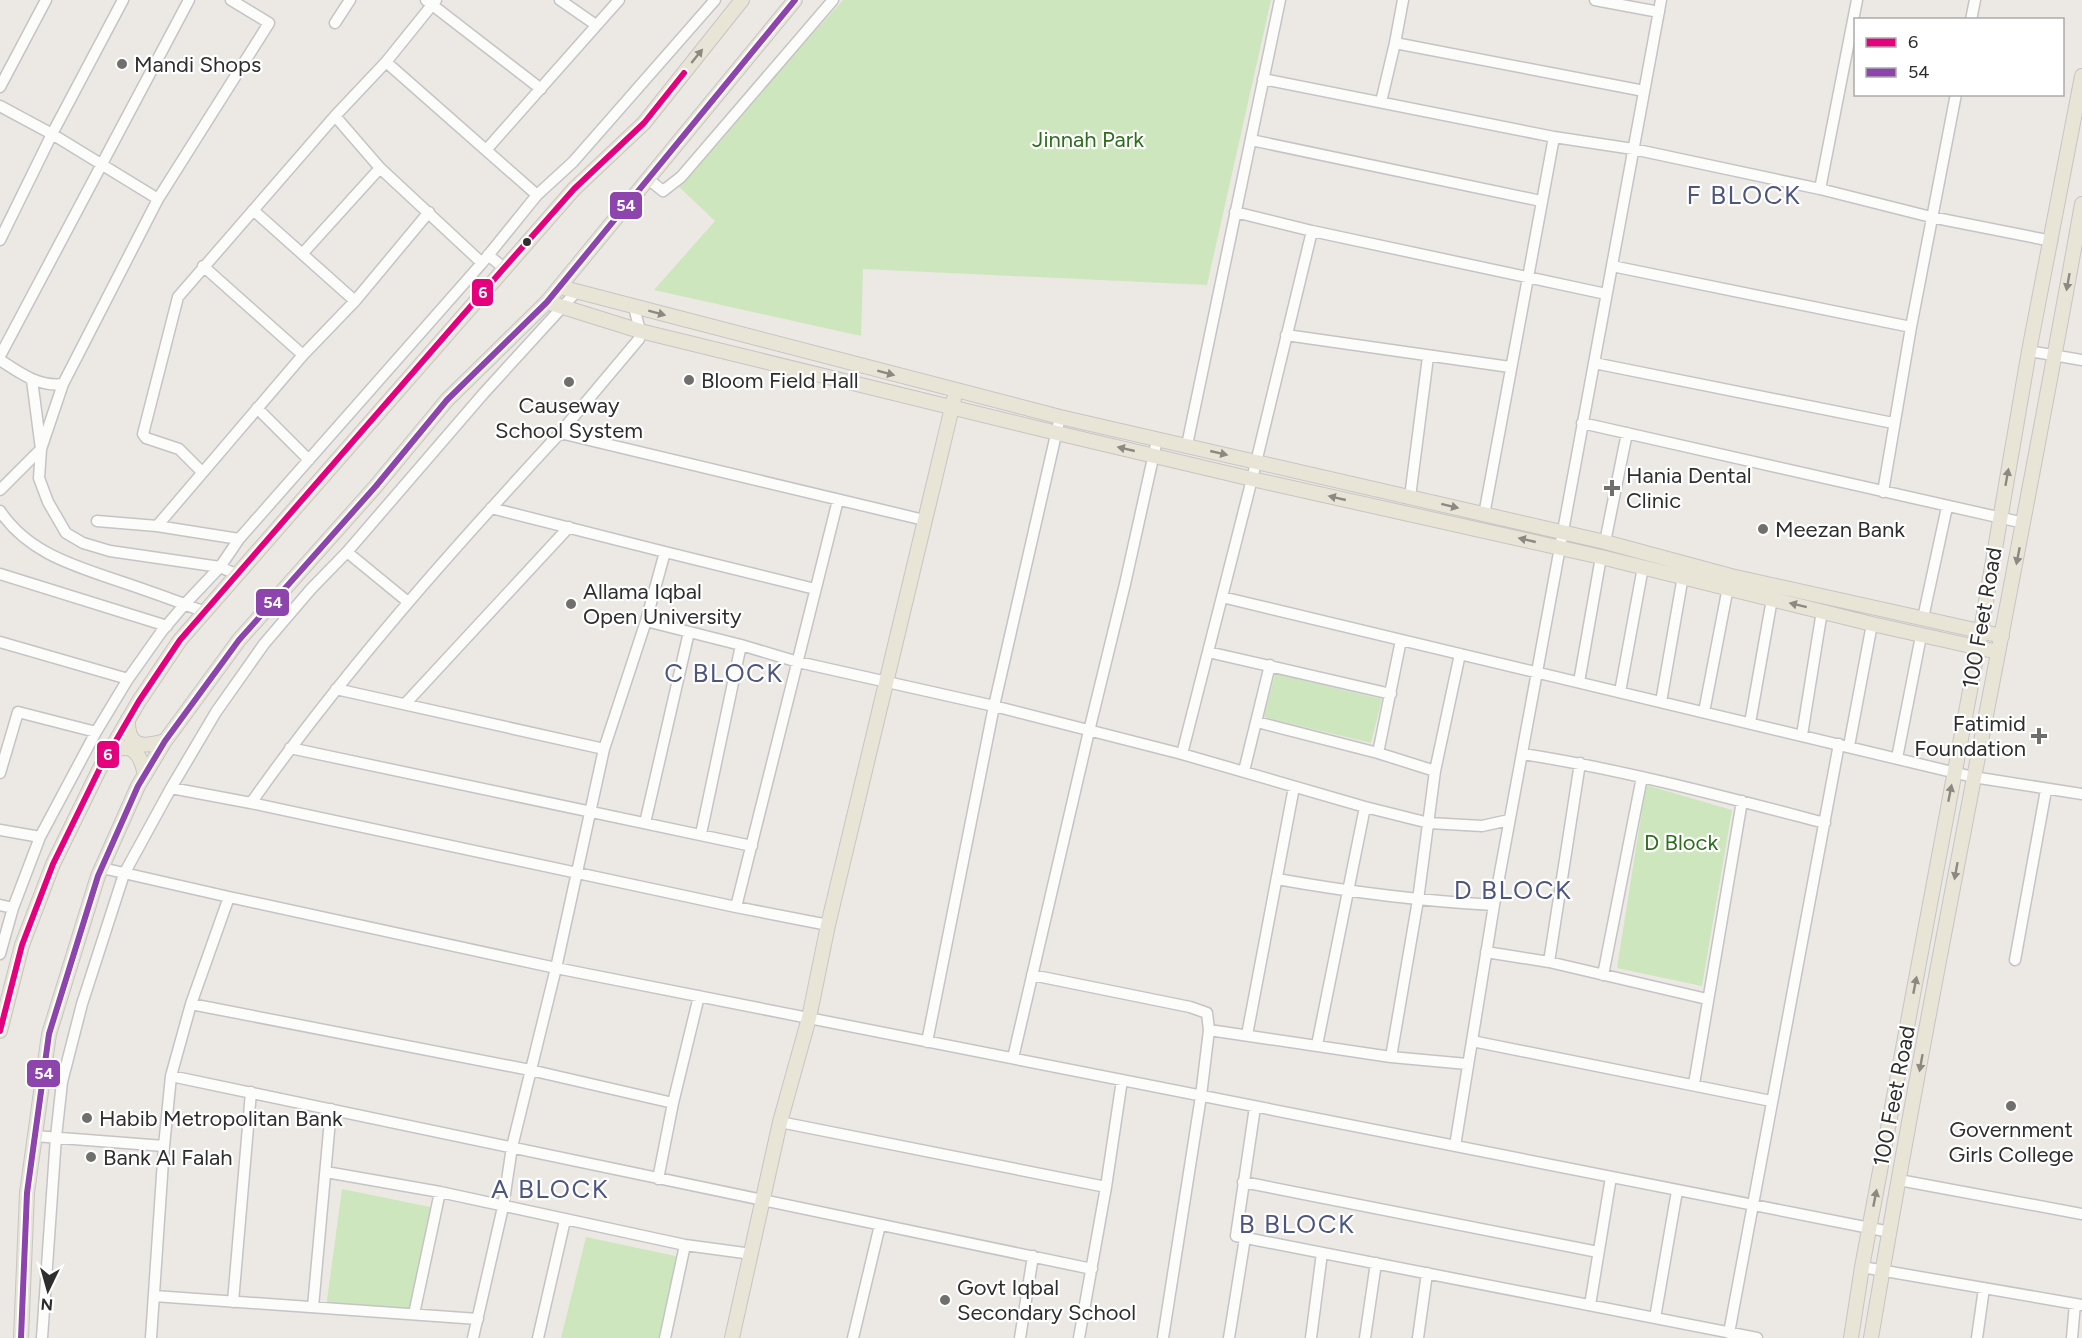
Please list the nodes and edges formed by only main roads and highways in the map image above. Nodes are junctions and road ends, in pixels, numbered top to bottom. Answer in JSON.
{"nodes":[{"id":1,"x":742,"y":0,"type":"edge"},
{"id":2,"x":795,"y":0,"type":"edge"},
{"id":3,"x":2082,"y":76,"type":"edge"},
{"id":4,"x":2082,"y":204,"type":"edge"},
{"id":5,"x":560,"y":287,"type":"junction"},
{"id":6,"x":547,"y":302,"type":"junction"},
{"id":7,"x":956,"y":391,"type":"junction"},
{"id":8,"x":952,"y":406,"type":"junction"},
{"id":9,"x":1729,"y":582,"type":"junction"},
{"id":10,"x":1980,"y":632,"type":"junction"},
{"id":11,"x":2002,"y":636,"type":"junction"},
{"id":12,"x":1978,"y":648,"type":"junction"},
{"id":13,"x":1998,"y":652,"type":"junction"},
{"id":14,"x":128,"y":719,"type":"junction"},
{"id":15,"x":165,"y":741,"type":"junction"},
{"id":16,"x":109,"y":753,"type":"junction"},
{"id":17,"x":145,"y":775,"type":"junction"},
{"id":18,"x":0,"y":1031,"type":"edge"},
{"id":19,"x":21,"y":1338,"type":"edge"},
{"id":20,"x":732,"y":1338,"type":"edge"},
{"id":21,"x":1851,"y":1338,"type":"edge"},
{"id":22,"x":1871,"y":1338,"type":"edge"}],
"edges":[{"from":14,"to":1,"type":"main road","one_way":true},
{"from":2,"to":5,"type":"main road"},
{"from":10,"to":3,"type":"main road","name":"100 Feet Road","one_way":true},
{"from":4,"to":11,"type":"main road","name":"100 Feet Road","one_way":true},
{"from":5,"to":6,"type":"main road"},
{"from":5,"to":7,"type":"main road","one_way":true},
{"from":6,"to":8,"type":"main road"},
{"from":6,"to":15,"type":"main road"},
{"from":7,"to":8,"type":"main road"},
{"from":7,"to":9,"type":"main road","one_way":true},
{"from":9,"to":8,"type":"main road","one_way":true},
{"from":8,"to":20,"type":"main road"},
{"from":9,"to":10,"type":"main road"},
{"from":12,"to":9,"type":"main road","one_way":true},
{"from":10,"to":11,"type":"main road"},
{"from":10,"to":12,"type":"main road","name":"100 Feet Road"},
{"from":11,"to":13,"type":"main road","name":"100 Feet Road"},
{"from":12,"to":13,"type":"main road"},
{"from":21,"to":12,"type":"main road","name":"100 Feet Road","one_way":true},
{"from":13,"to":22,"type":"main road","name":"100 Feet Road","one_way":true},
{"from":14,"to":15,"type":"main road"},
{"from":14,"to":16,"type":"main road"},
{"from":15,"to":17,"type":"main road"},
{"from":16,"to":17,"type":"main road"},
{"from":16,"to":18,"type":"main road"},
{"from":17,"to":19,"type":"main road"}]}
